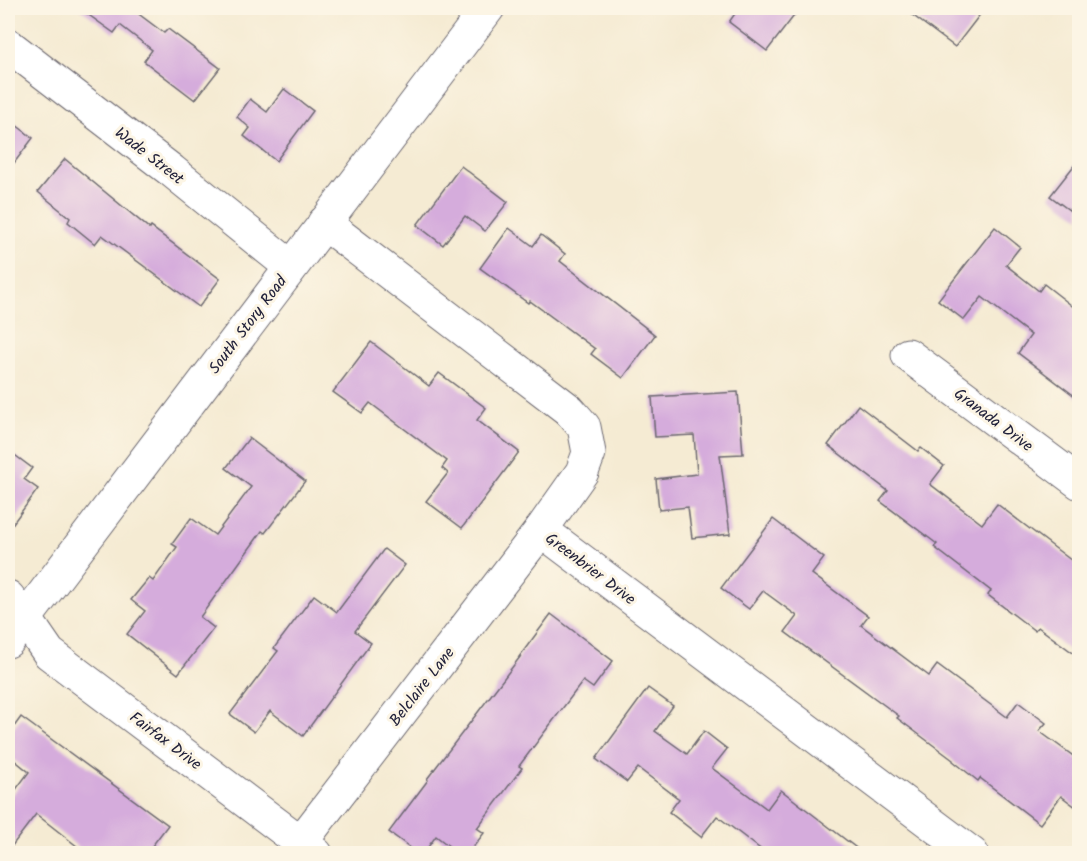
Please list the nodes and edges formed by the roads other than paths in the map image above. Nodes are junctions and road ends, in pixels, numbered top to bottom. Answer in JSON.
{"nodes":[{"id":1,"x":488,"y":8,"type":"edge"},
{"id":2,"x":8,"y":45,"type":"edge"},
{"id":3,"x":324,"y":223,"type":"junction"},
{"id":4,"x":291,"y":267,"type":"junction"},
{"id":5,"x":908,"y":356,"type":"dead end"},
{"id":6,"x":1080,"y":483,"type":"edge"},
{"id":7,"x":541,"y":530,"type":"junction"},
{"id":8,"x":13,"y":619,"type":"edge"},
{"id":9,"x":309,"y":848,"type":"edge"},
{"id":10,"x":972,"y":854,"type":"edge"}],
"edges":[{"from":1,"to":3,"type":"street","name":"South Story Road"},
{"from":2,"to":4,"type":"street","name":"Wade Street"},
{"from":3,"to":4,"type":"street","name":"South Story Road"},
{"from":3,"to":7,"type":"street","name":"Greenbrier Drive"},
{"from":4,"to":8,"type":"street","name":"South Story Road"},
{"from":5,"to":6,"type":"street","name":"Granada Drive"},
{"from":7,"to":9,"type":"street","name":"Belclaire Lane"},
{"from":7,"to":10,"type":"street","name":"Greenbrier Drive"},
{"from":8,"to":9,"type":"street","name":"Fairfax Drive"}]}
